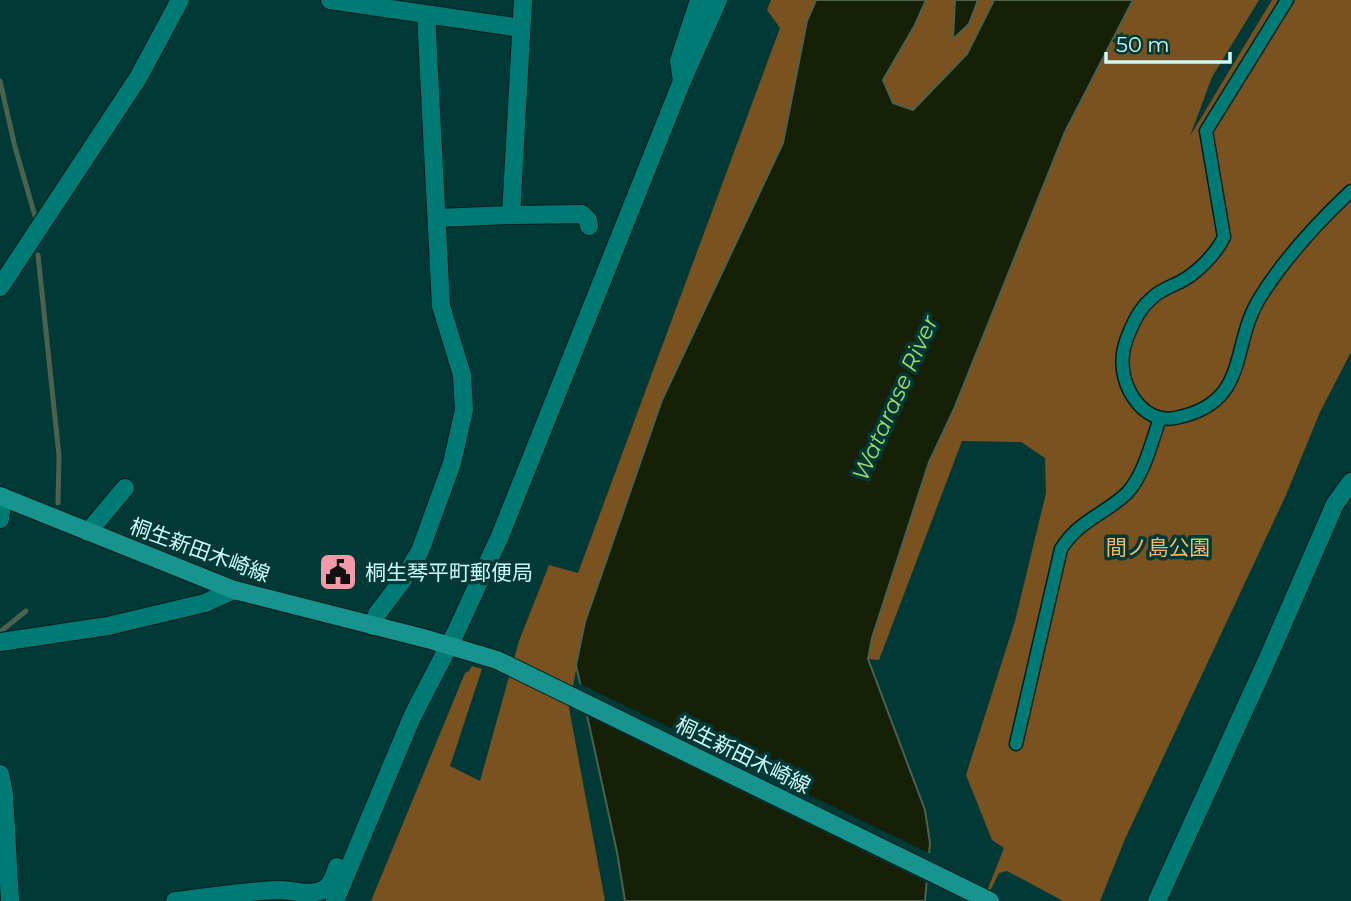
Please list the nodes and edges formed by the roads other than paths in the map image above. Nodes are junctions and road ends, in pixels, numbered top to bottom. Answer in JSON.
{"nodes":[{"id":1,"x":180,"y":0,"type":"edge"},
{"id":2,"x":330,"y":0,"type":"edge"},
{"id":3,"x":523,"y":0,"type":"edge"},
{"id":4,"x":699,"y":0,"type":"edge"},
{"id":5,"x":718,"y":0,"type":"edge"},
{"id":6,"x":1287,"y":0,"type":"edge"},
{"id":7,"x":376,"y":3,"type":"edge"},
{"id":8,"x":426,"y":14,"type":"junction"},
{"id":9,"x":521,"y":28,"type":"junction"},
{"id":10,"x":682,"y":81,"type":"junction"},
{"id":11,"x":1351,"y":191,"type":"edge"},
{"id":12,"x":510,"y":215,"type":"junction"},
{"id":13,"x":437,"y":218,"type":"junction"},
{"id":14,"x":589,"y":226,"type":"dead end"},
{"id":15,"x":0,"y":287,"type":"edge"},
{"id":16,"x":1160,"y":418,"type":"junction"},
{"id":17,"x":1351,"y":482,"type":"edge"},
{"id":18,"x":125,"y":488,"type":"dead end"},
{"id":19,"x":2,"y":497,"type":"edge"},
{"id":20,"x":0,"y":519,"type":"edge"},
{"id":21,"x":88,"y":532,"type":"junction"},
{"id":22,"x":234,"y":590,"type":"junction"},
{"id":23,"x":373,"y":625,"type":"junction"},
{"id":24,"x":0,"y":642,"type":"edge"},
{"id":25,"x":449,"y":646,"type":"junction"},
{"id":26,"x":1016,"y":744,"type":"dead end"},
{"id":27,"x":0,"y":774,"type":"edge"},
{"id":28,"x":364,"y":833,"type":"junction"},
{"id":29,"x":989,"y":900,"type":"edge"},
{"id":30,"x":10,"y":901,"type":"edge"},
{"id":31,"x":175,"y":901,"type":"edge"},
{"id":32,"x":335,"y":901,"type":"edge"},
{"id":33,"x":1157,"y":901,"type":"edge"}],
"edges":[{"from":1,"to":15,"type":"street"},
{"from":2,"to":7,"type":"street"},
{"from":3,"to":9,"type":"street"},
{"from":4,"to":10,"type":"street"},
{"from":5,"to":10,"type":"street"},
{"from":6,"to":16,"type":"street"},
{"from":7,"to":8,"type":"street"},
{"from":8,"to":9,"type":"street"},
{"from":8,"to":13,"type":"street"},
{"from":9,"to":12,"type":"street"},
{"from":10,"to":25,"type":"street"},
{"from":11,"to":16,"type":"street"},
{"from":12,"to":13,"type":"street"},
{"from":12,"to":14,"type":"street"},
{"from":13,"to":23,"type":"street"},
{"from":16,"to":26,"type":"street"},
{"from":17,"to":33,"type":"street"},
{"from":18,"to":21,"type":"street"},
{"from":19,"to":20,"type":"street"},
{"from":19,"to":21,"type":"main road","name":"桐生新田木崎線"},
{"from":21,"to":22,"type":"main road","name":"桐生新田木崎線"},
{"from":22,"to":23,"type":"main road","name":"桐生新田木崎線"},
{"from":22,"to":24,"type":"street"},
{"from":23,"to":25,"type":"main road","name":"桐生新田木崎線"},
{"from":25,"to":28,"type":"street"},
{"from":25,"to":29,"type":"main road","name":"桐生新田木崎線"},
{"from":27,"to":30,"type":"street"},
{"from":28,"to":31,"type":"street"},
{"from":28,"to":32,"type":"street"}]}
